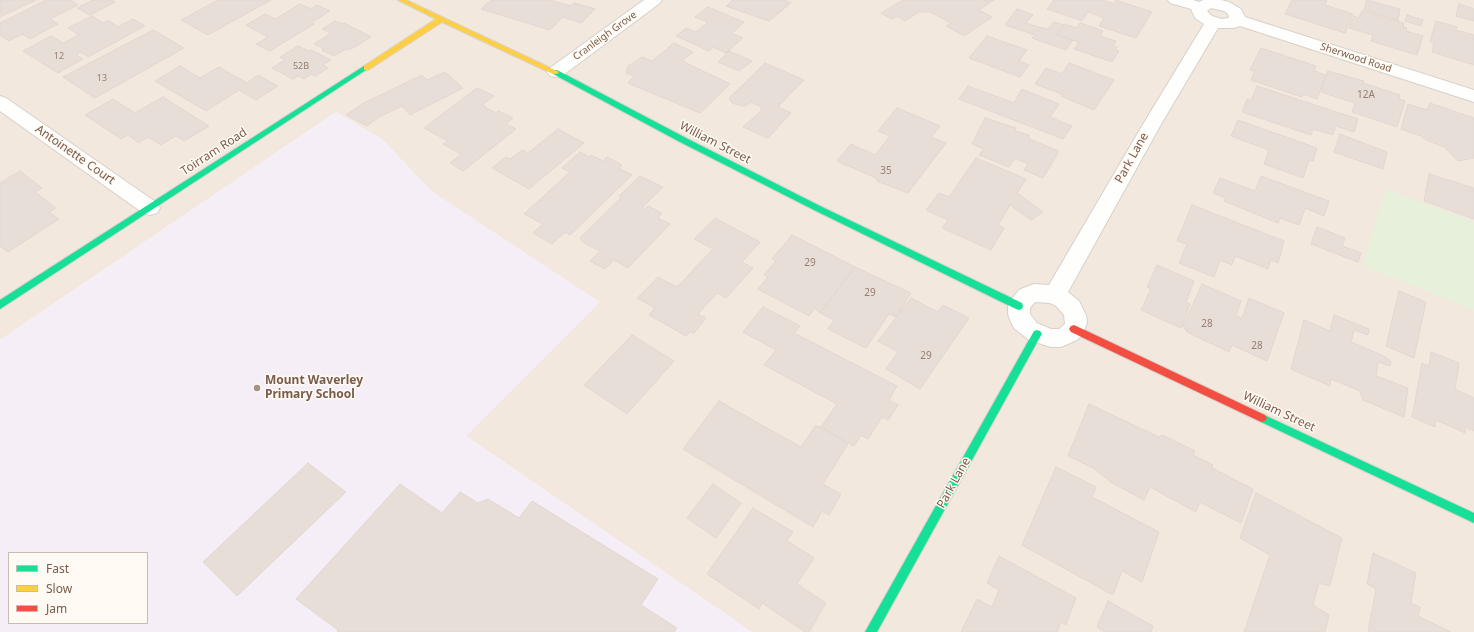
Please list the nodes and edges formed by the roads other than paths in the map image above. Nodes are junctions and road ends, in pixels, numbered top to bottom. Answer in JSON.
{"nodes":[{"id":1,"x":401,"y":0,"type":"edge"},
{"id":2,"x":654,"y":0,"type":"edge"},
{"id":3,"x":1176,"y":0,"type":"edge"},
{"id":4,"x":1225,"y":2,"type":"edge"},
{"id":5,"x":1200,"y":7,"type":"junction"},
{"id":6,"x":441,"y":19,"type":"junction"},
{"id":7,"x":1238,"y":20,"type":"junction"},
{"id":8,"x":1213,"y":23,"type":"junction"},
{"id":9,"x":556,"y":72,"type":"junction"},
{"id":10,"x":1474,"y":96,"type":"edge"},
{"id":11,"x":0,"y":102,"type":"edge"},
{"id":12,"x":150,"y":208,"type":"junction"},
{"id":13,"x":1055,"y":296,"type":"junction"},
{"id":14,"x":0,"y":305,"type":"edge"},
{"id":15,"x":1019,"y":306,"type":"junction"},
{"id":16,"x":1074,"y":329,"type":"junction"},
{"id":17,"x":1037,"y":334,"type":"junction"},
{"id":18,"x":1474,"y":518,"type":"edge"},
{"id":19,"x":871,"y":632,"type":"edge"}],
"edges":[{"from":1,"to":6,"type":"street","name":"William Street"},
{"from":2,"to":9,"type":"street","name":"Cranleigh Grove"},
{"from":3,"to":5,"type":"street"},
{"from":4,"to":5,"type":"street"},
{"from":4,"to":7,"type":"street"},
{"from":5,"to":8,"type":"street"},
{"from":6,"to":9,"type":"street","name":"William Street"},
{"from":6,"to":12,"type":"street","name":"Toirram Road"},
{"from":7,"to":8,"type":"street"},
{"from":7,"to":10,"type":"street","name":"Sherwood Road"},
{"from":8,"to":13,"type":"street","name":"Park Lane"},
{"from":9,"to":15,"type":"street","name":"William Street"},
{"from":11,"to":12,"type":"street","name":"Antoinette Court"},
{"from":12,"to":14,"type":"street","name":"Toirram Road"},
{"from":13,"to":15,"type":"street"},
{"from":13,"to":16,"type":"street"},
{"from":15,"to":17,"type":"street"},
{"from":16,"to":17,"type":"street"},
{"from":16,"to":18,"type":"street","name":"William Street"},
{"from":17,"to":19,"type":"street","name":"Park Lane"}]}
